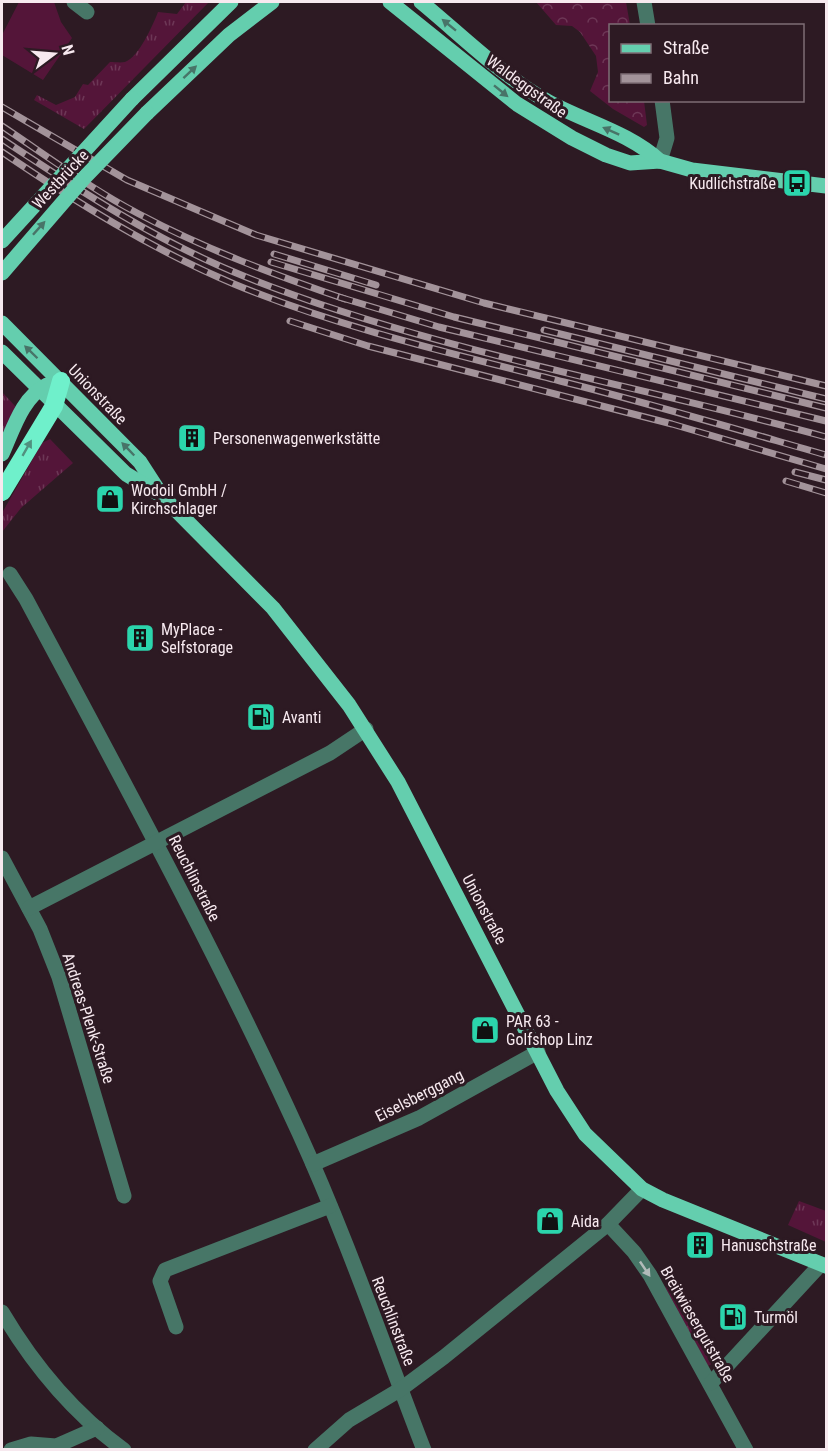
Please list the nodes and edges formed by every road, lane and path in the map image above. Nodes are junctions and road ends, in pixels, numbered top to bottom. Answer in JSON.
{"nodes":[{"id":1,"x":74,"y":2,"type":"edge"},
{"id":2,"x":231,"y":2,"type":"edge"},
{"id":3,"x":272,"y":2,"type":"edge"},
{"id":4,"x":390,"y":2,"type":"edge"},
{"id":5,"x":421,"y":2,"type":"edge"},
{"id":6,"x":644,"y":2,"type":"edge"},
{"id":7,"x":87,"y":12,"type":"dead end"},
{"id":8,"x":648,"y":24,"type":"edge"},
{"id":9,"x":662,"y":102,"type":"edge"},
{"id":10,"x":660,"y":161,"type":"junction"},
{"id":11,"x":826,"y":186,"type":"edge"},
{"id":12,"x":2,"y":241,"type":"edge"},
{"id":13,"x":2,"y":273,"type":"edge"},
{"id":14,"x":2,"y":323,"type":"edge"},
{"id":15,"x":2,"y":352,"type":"edge"},
{"id":16,"x":61,"y":381,"type":"junction"},
{"id":17,"x":38,"y":390,"type":"junction"},
{"id":18,"x":54,"y":406,"type":"junction"},
{"id":19,"x":2,"y":454,"type":"edge"},
{"id":20,"x":2,"y":492,"type":"edge"},
{"id":21,"x":162,"y":496,"type":"junction"},
{"id":22,"x":10,"y":574,"type":"dead end"},
{"id":23,"x":366,"y":729,"type":"junction"},
{"id":24,"x":156,"y":843,"type":"junction"},
{"id":25,"x":2,"y":858,"type":"edge"},
{"id":26,"x":29,"y":908,"type":"junction"},
{"id":27,"x":538,"y":1052,"type":"junction"},
{"id":28,"x":313,"y":1164,"type":"junction"},
{"id":29,"x":642,"y":1189,"type":"junction"},
{"id":30,"x":124,"y":1196,"type":"dead end"},
{"id":31,"x":330,"y":1206,"type":"junction"},
{"id":32,"x":608,"y":1224,"type":"junction"},
{"id":33,"x":824,"y":1265,"type":"edge"},
{"id":34,"x":2,"y":1312,"type":"edge"},
{"id":35,"x":176,"y":1327,"type":"dead end"},
{"id":36,"x":711,"y":1383,"type":"junction"},
{"id":37,"x":401,"y":1389,"type":"junction"},
{"id":38,"x":97,"y":1428,"type":"junction"},
{"id":39,"x":11,"y":1449,"type":"edge"},
{"id":40,"x":124,"y":1449,"type":"edge"},
{"id":41,"x":315,"y":1449,"type":"edge"},
{"id":42,"x":424,"y":1449,"type":"edge"},
{"id":43,"x":746,"y":1449,"type":"edge"}],
"edges":[{"from":1,"to":7,"type":"street"},
{"from":2,"to":12,"type":"main road","name":"Westbrücke","bridge":true},
{"from":13,"to":3,"type":"main road","name":"Westbrücke","one_way":true,"bridge":true},
{"from":4,"to":10,"type":"main road","name":"Waldeggstraße","one_way":true},
{"from":10,"to":5,"type":"main road","name":"Waldeggstraße","one_way":true},
{"from":6,"to":8,"type":"street"},
{"from":9,"to":10,"type":"street"},
{"from":10,"to":11,"type":"main road","name":"Waldeggstraße"},
{"from":16,"to":14,"type":"main road","name":"Unionstraße","one_way":true},
{"from":15,"to":17,"type":"main road","name":"Unionstraße"},
{"from":16,"to":17,"type":"main road"},
{"from":16,"to":18,"type":"highway"},
{"from":21,"to":16,"type":"main road","name":"Unionstraße","one_way":true},
{"from":17,"to":18,"type":"main road","name":"Unionstraße"},
{"from":17,"to":19,"type":"main road"},
{"from":20,"to":18,"type":"highway","one_way":true},
{"from":18,"to":21,"type":"main road","name":"Unionstraße"},
{"from":21,"to":23,"type":"main road","name":"Unionstraße"},
{"from":22,"to":24,"type":"street","name":"Reuchlinstraße"},
{"from":23,"to":24,"type":"street"},
{"from":23,"to":27,"type":"main road","name":"Unionstraße"},
{"from":24,"to":26,"type":"street"},
{"from":24,"to":28,"type":"street","name":"Reuchlinstraße"},
{"from":25,"to":26,"type":"street","name":"Andreas-Plenk-Straße"},
{"from":26,"to":30,"type":"street","name":"Andreas-Plenk-Straße"},
{"from":27,"to":28,"type":"street","name":"Eiselsberggang"},
{"from":27,"to":29,"type":"main road","name":"Unionstraße"},
{"from":28,"to":31,"type":"street","name":"Reuchlinstraße"},
{"from":29,"to":32,"type":"street"},
{"from":29,"to":33,"type":"main road","name":"Unionstraße"},
{"from":31,"to":35,"type":"street"},
{"from":31,"to":37,"type":"street","name":"Reuchlinstraße"},
{"from":32,"to":36,"type":"street","name":"Breitwiesergutstraße","one_way":true},
{"from":32,"to":37,"type":"street"},
{"from":33,"to":36,"type":"street"},
{"from":34,"to":38,"type":"street"},
{"from":36,"to":43,"type":"street","name":"Breitwiesergutstraße"},
{"from":37,"to":41,"type":"street"},
{"from":37,"to":42,"type":"street","name":"Reuchlinstraße"},
{"from":38,"to":39,"type":"street"},
{"from":38,"to":40,"type":"street"}]}
